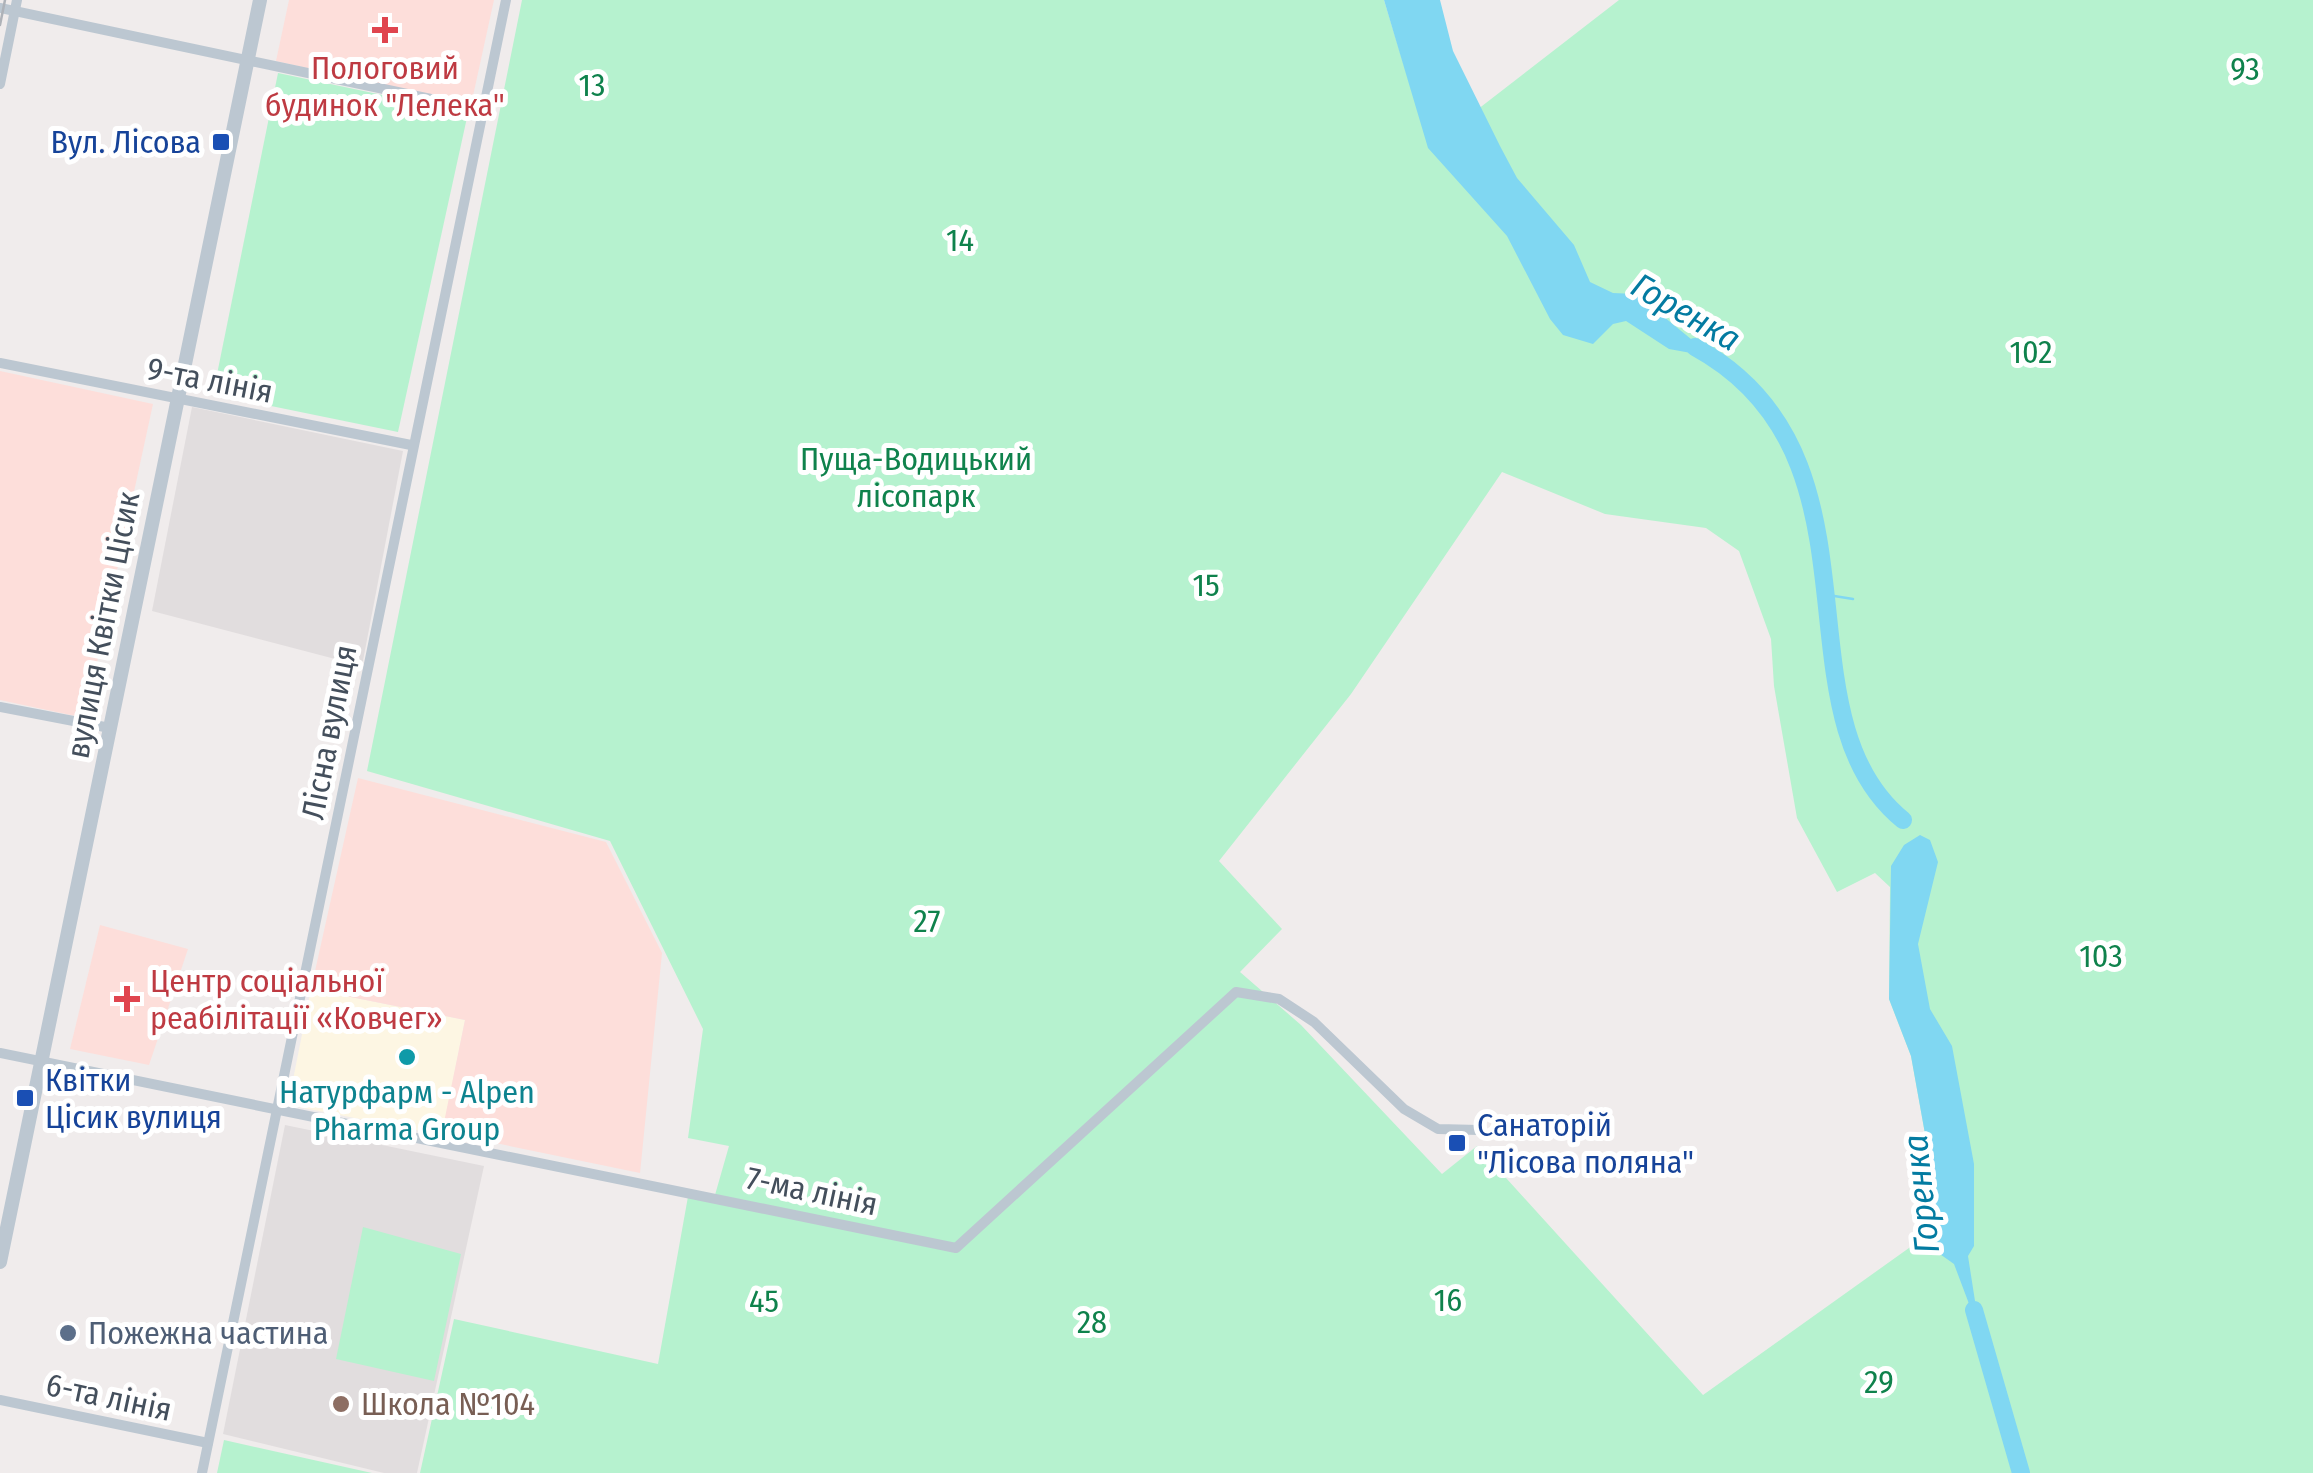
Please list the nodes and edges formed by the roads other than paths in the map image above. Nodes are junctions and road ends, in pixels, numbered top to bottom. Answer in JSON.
{"nodes":[{"id":1,"x":260,"y":0,"type":"edge"},
{"id":2,"x":506,"y":0,"type":"edge"},
{"id":3,"x":16,"y":6,"type":"edge"},
{"id":4,"x":0,"y":8,"type":"edge"},
{"id":5,"x":248,"y":63,"type":"junction"},
{"id":6,"x":0,"y":84,"type":"edge"},
{"id":7,"x":483,"y":110,"type":"junction"},
{"id":8,"x":0,"y":363,"type":"edge"},
{"id":9,"x":177,"y":399,"type":"junction"},
{"id":10,"x":411,"y":445,"type":"junction"},
{"id":11,"x":0,"y":706,"type":"edge"},
{"id":12,"x":110,"y":728,"type":"junction"},
{"id":13,"x":0,"y":1053,"type":"edge"},
{"id":14,"x":42,"y":1062,"type":"junction"},
{"id":15,"x":280,"y":1109,"type":"junction"},
{"id":16,"x":1479,"y":1130,"type":"dead end"},
{"id":17,"x":0,"y":1262,"type":"edge"},
{"id":18,"x":0,"y":1400,"type":"edge"},
{"id":19,"x":208,"y":1443,"type":"junction"},
{"id":20,"x":202,"y":1473,"type":"edge"}],
"edges":[{"from":1,"to":5,"type":"street","name":"вулиця Квітки Цісик"},
{"from":2,"to":7,"type":"street","name":"Лісна вулиця"},
{"from":3,"to":4,"type":"street"},
{"from":3,"to":5,"type":"street"},
{"from":3,"to":6,"type":"street"},
{"from":5,"to":7,"type":"street"},
{"from":5,"to":9,"type":"street","name":"вулиця Квітки Цісик"},
{"from":7,"to":10,"type":"street","name":"Лісна вулиця"},
{"from":8,"to":9,"type":"street","name":"9-та лінія"},
{"from":9,"to":10,"type":"street","name":"9-та лінія"},
{"from":9,"to":12,"type":"street","name":"вулиця Квітки Цісик"},
{"from":10,"to":15,"type":"street","name":"Лісна вулиця"},
{"from":11,"to":12,"type":"street"},
{"from":12,"to":14,"type":"street","name":"вулиця Квітки Цісик"},
{"from":13,"to":14,"type":"street","name":"7-ма лінія"},
{"from":14,"to":15,"type":"street","name":"7-ма лінія"},
{"from":14,"to":17,"type":"street","name":"вулиця Квітки Цісик"},
{"from":15,"to":16,"type":"street","name":"7-ма лінія"},
{"from":15,"to":19,"type":"street","name":"Лісна вулиця"},
{"from":18,"to":19,"type":"street","name":"6-та лінія"},
{"from":19,"to":20,"type":"street","name":"Лісна вулиця"}]}
